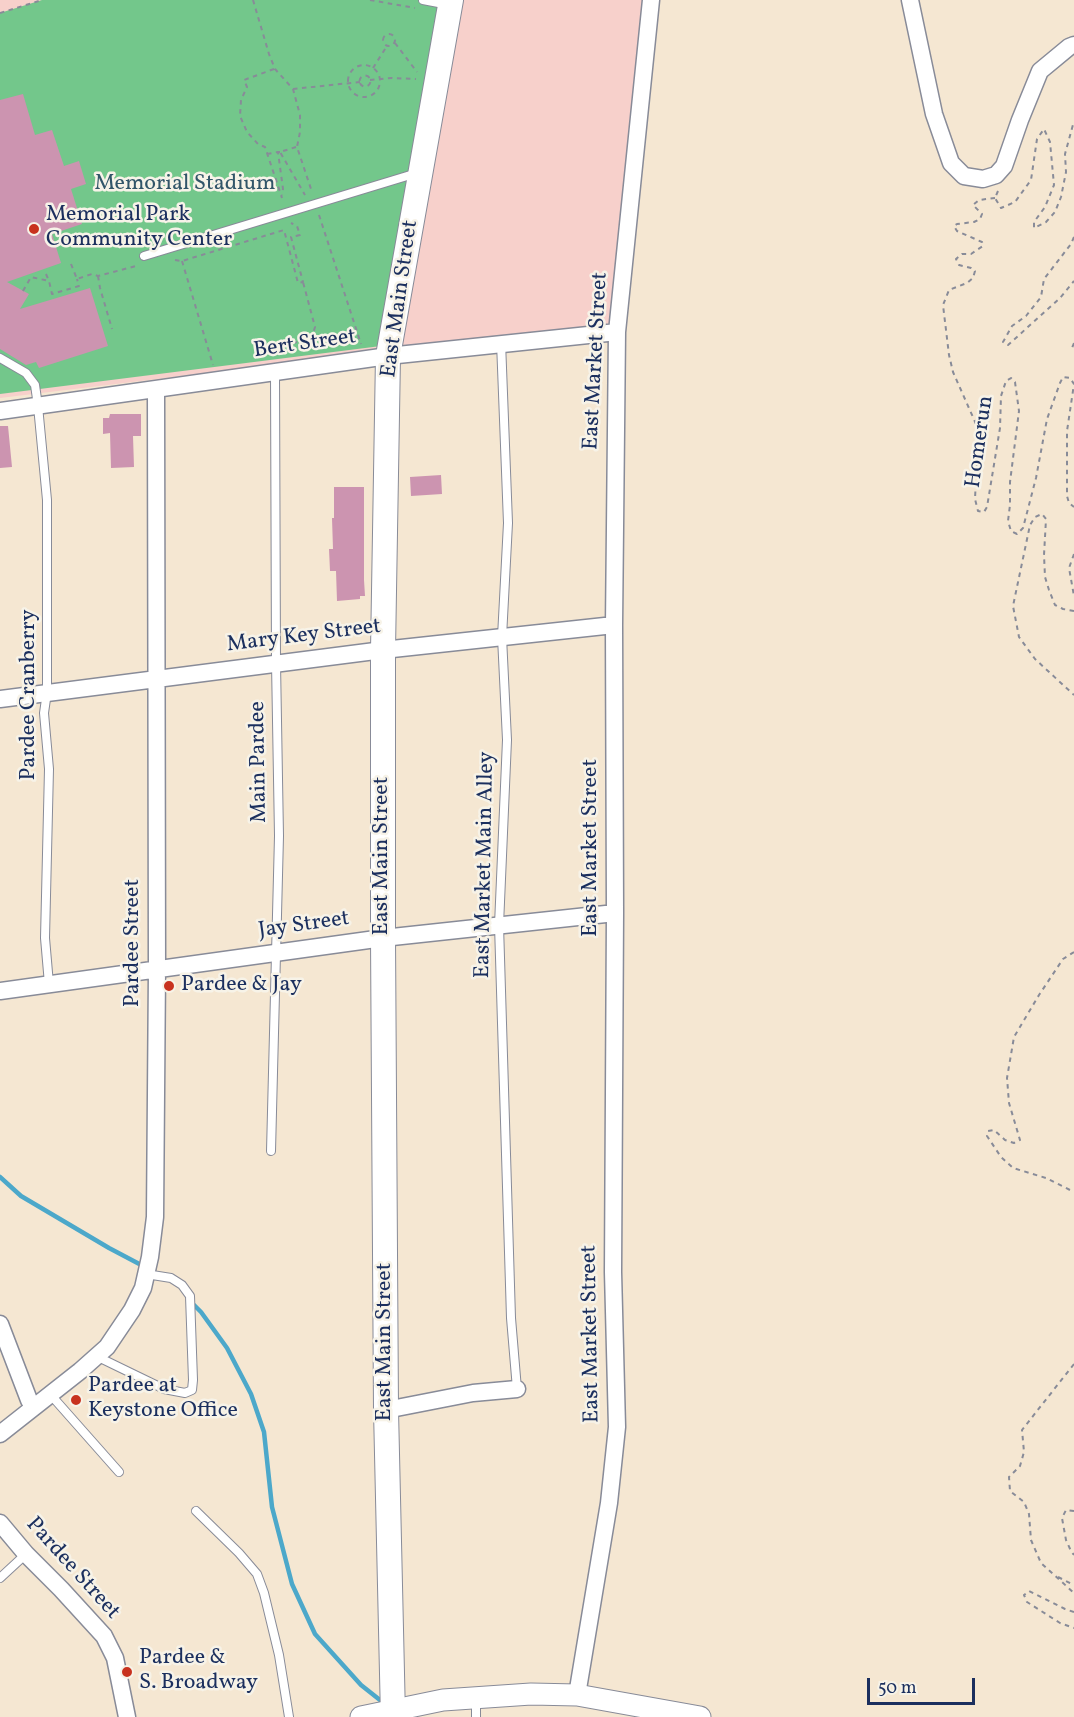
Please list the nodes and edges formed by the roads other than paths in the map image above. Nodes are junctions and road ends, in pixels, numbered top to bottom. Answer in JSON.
{"nodes":[{"id":1,"x":423,"y":0,"type":"edge"},
{"id":2,"x":651,"y":0,"type":"edge"},
{"id":3,"x":910,"y":0,"type":"edge"},
{"id":4,"x":450,"y":3,"type":"edge"},
{"id":5,"x":1074,"y":45,"type":"edge"},
{"id":6,"x":420,"y":172,"type":"junction"},
{"id":7,"x":144,"y":255,"type":"dead end"},
{"id":8,"x":617,"y":332,"type":"junction"},
{"id":9,"x":501,"y":343,"type":"junction"},
{"id":10,"x":388,"y":356,"type":"junction"},
{"id":11,"x":0,"y":358,"type":"edge"},
{"id":12,"x":275,"y":373,"type":"junction"},
{"id":13,"x":156,"y":390,"type":"junction"},
{"id":14,"x":38,"y":406,"type":"junction"},
{"id":15,"x":0,"y":411,"type":"edge"},
{"id":16,"x":614,"y":625,"type":"junction"},
{"id":17,"x":502,"y":637,"type":"junction"},
{"id":18,"x":383,"y":650,"type":"junction"},
{"id":19,"x":276,"y":663,"type":"junction"},
{"id":20,"x":156,"y":678,"type":"junction"},
{"id":21,"x":47,"y":693,"type":"junction"},
{"id":22,"x":0,"y":699,"type":"edge"},
{"id":23,"x":615,"y":913,"type":"junction"},
{"id":24,"x":500,"y":925,"type":"junction"},
{"id":25,"x":383,"y":938,"type":"junction"},
{"id":26,"x":275,"y":953,"type":"junction"},
{"id":27,"x":157,"y":970,"type":"junction"},
{"id":28,"x":49,"y":984,"type":"junction"},
{"id":29,"x":0,"y":991,"type":"edge"},
{"id":30,"x":271,"y":1151,"type":"dead end"},
{"id":31,"x":146,"y":1274,"type":"junction"},
{"id":32,"x":0,"y":1324,"type":"edge"},
{"id":33,"x":96,"y":1356,"type":"junction"},
{"id":34,"x":517,"y":1389,"type":"joint"},
{"id":35,"x":50,"y":1395,"type":"junction"},
{"id":36,"x":34,"y":1407,"type":"junction"},
{"id":37,"x":386,"y":1410,"type":"junction"},
{"id":38,"x":0,"y":1434,"type":"edge"},
{"id":39,"x":119,"y":1472,"type":"dead end"},
{"id":40,"x":196,"y":1511,"type":"dead end"},
{"id":41,"x":0,"y":1523,"type":"edge"},
{"id":42,"x":26,"y":1554,"type":"junction"},
{"id":43,"x":0,"y":1578,"type":"edge"},
{"id":44,"x":577,"y":1695,"type":"junction"},
{"id":45,"x":476,"y":1708,"type":"edge"},
{"id":46,"x":393,"y":1713,"type":"edge"},
{"id":47,"x":128,"y":1717,"type":"edge"},
{"id":48,"x":289,"y":1717,"type":"edge"},
{"id":49,"x":361,"y":1717,"type":"edge"},
{"id":50,"x":700,"y":1717,"type":"edge"}],
"edges":[{"from":1,"to":4,"type":"lane"},
{"from":2,"to":8,"type":"street","name":"East Market Street"},
{"from":3,"to":5,"type":"street"},
{"from":4,"to":6,"type":"main road","name":"East Main Street"},
{"from":6,"to":7,"type":"lane"},
{"from":6,"to":10,"type":"main road","name":"East Main Street"},
{"from":8,"to":9,"type":"street","name":"Bert Street"},
{"from":8,"to":16,"type":"street","name":"East Market Street"},
{"from":9,"to":10,"type":"street","name":"Bert Street"},
{"from":9,"to":17,"type":"lane","name":"East Market Main Alley"},
{"from":10,"to":12,"type":"street","name":"Bert Street"},
{"from":10,"to":18,"type":"main road","name":"East Main Street"},
{"from":11,"to":14,"type":"lane","name":"Pardee Cranberry"},
{"from":12,"to":13,"type":"street","name":"Bert Street"},
{"from":12,"to":19,"type":"lane","name":"Main Pardee"},
{"from":13,"to":14,"type":"street","name":"Bert Street"},
{"from":13,"to":20,"type":"street","name":"Pardee Street"},
{"from":14,"to":15,"type":"street","name":"Bert Street"},
{"from":14,"to":21,"type":"lane","name":"Pardee Cranberry"},
{"from":16,"to":17,"type":"street","name":"Mary Key Street"},
{"from":16,"to":23,"type":"street","name":"East Market Street"},
{"from":17,"to":18,"type":"street","name":"Mary Key Street"},
{"from":17,"to":24,"type":"lane","name":"East Market Main Alley"},
{"from":18,"to":19,"type":"street","name":"Mary Key Street"},
{"from":18,"to":25,"type":"main road","name":"East Main Street"},
{"from":19,"to":20,"type":"street","name":"Mary Key Street"},
{"from":19,"to":26,"type":"lane","name":"Main Pardee"},
{"from":20,"to":21,"type":"street","name":"Mary Key Street"},
{"from":20,"to":27,"type":"street","name":"Pardee Street"},
{"from":21,"to":22,"type":"street","name":"Mary Key Street"},
{"from":21,"to":28,"type":"lane","name":"Pardee Cranberry"},
{"from":23,"to":24,"type":"street","name":"Jay Street"},
{"from":23,"to":44,"type":"street","name":"East Market Street"},
{"from":24,"to":25,"type":"street","name":"Jay Street"},
{"from":24,"to":34,"type":"lane","name":"East Market Main Alley"},
{"from":25,"to":26,"type":"street","name":"Jay Street"},
{"from":25,"to":37,"type":"main road","name":"East Main Street"},
{"from":26,"to":27,"type":"street","name":"Jay Street"},
{"from":26,"to":30,"type":"lane","name":"Main Pardee"},
{"from":27,"to":28,"type":"street","name":"Jay Street"},
{"from":27,"to":31,"type":"street","name":"Pardee Street"},
{"from":28,"to":29,"type":"street","name":"Jay Street"},
{"from":31,"to":33,"type":"street","name":"Pardee Street"},
{"from":31,"to":33,"type":"lane"},
{"from":32,"to":36,"type":"street"},
{"from":33,"to":35,"type":"street","name":"Pardee Street"},
{"from":34,"to":37,"type":"street"},
{"from":35,"to":36,"type":"street","name":"Pardee Street"},
{"from":35,"to":39,"type":"lane"},
{"from":36,"to":38,"type":"street","name":"Pardee Street"},
{"from":37,"to":46,"type":"main road","name":"East Main Street"},
{"from":40,"to":48,"type":"lane"},
{"from":41,"to":42,"type":"street","name":"Pardee Street"},
{"from":42,"to":43,"type":"lane"},
{"from":42,"to":47,"type":"street","name":"Pardee Street"},
{"from":44,"to":45,"type":"street"},
{"from":44,"to":50,"type":"street"},
{"from":45,"to":46,"type":"street"},
{"from":46,"to":49,"type":"street"}]}
